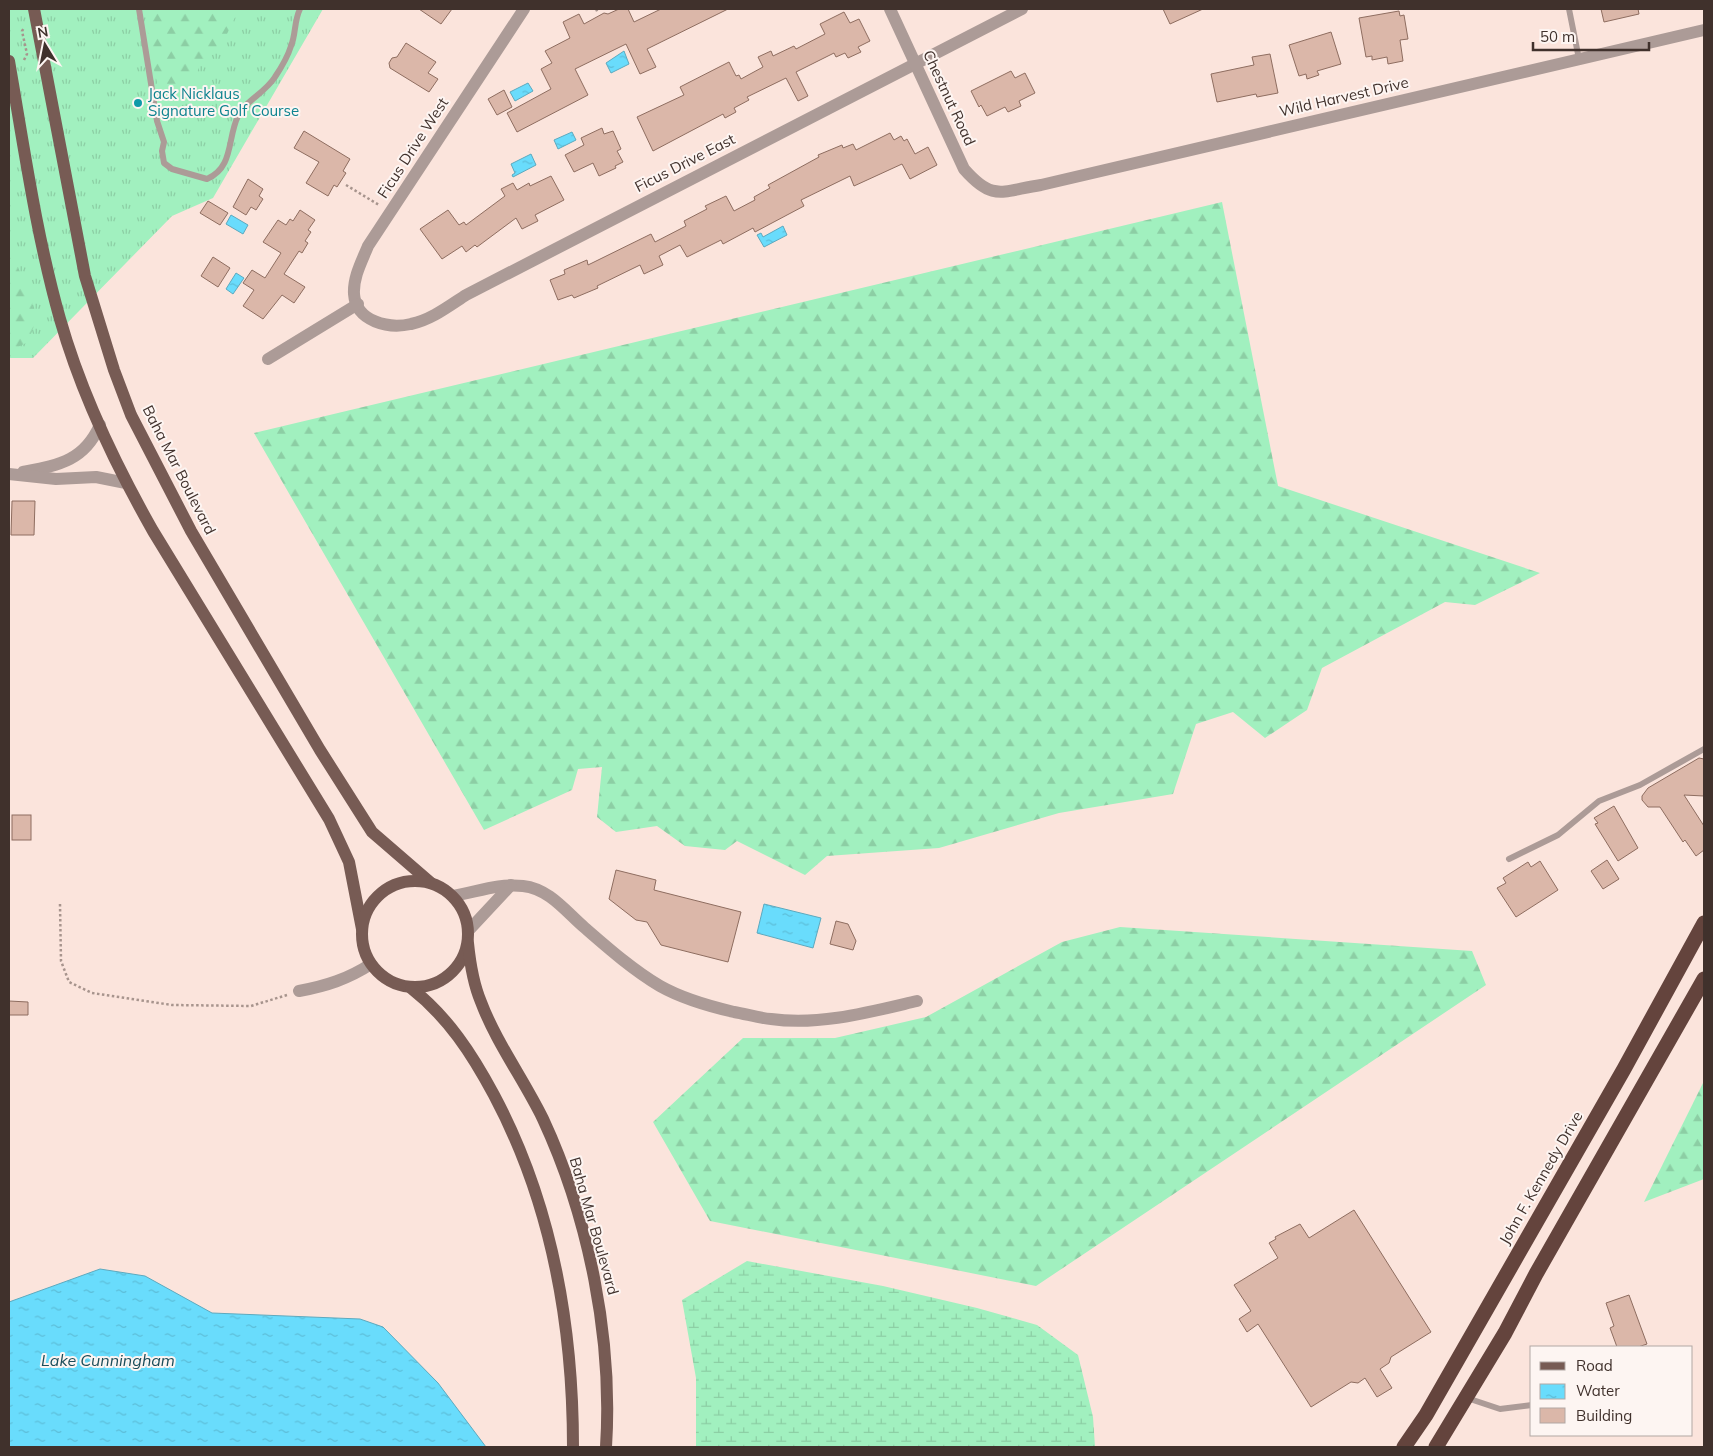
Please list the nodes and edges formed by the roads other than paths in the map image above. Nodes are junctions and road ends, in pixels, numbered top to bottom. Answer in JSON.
{"nodes":[{"id":1,"x":34,"y":9,"type":"edge"},
{"id":2,"x":139,"y":9,"type":"edge"},
{"id":3,"x":300,"y":9,"type":"edge"},
{"id":4,"x":524,"y":9,"type":"edge"},
{"id":5,"x":890,"y":9,"type":"edge"},
{"id":6,"x":1022,"y":9,"type":"edge"},
{"id":7,"x":1569,"y":9,"type":"edge"},
{"id":8,"x":1704,"y":30,"type":"edge"},
{"id":9,"x":1579,"y":59,"type":"junction"},
{"id":10,"x":9,"y":63,"type":"edge"},
{"id":11,"x":915,"y":63,"type":"junction"},
{"id":12,"x":991,"y":192,"type":"joint"},
{"id":13,"x":360,"y":309,"type":"junction"},
{"id":14,"x":268,"y":360,"type":"dead end"},
{"id":15,"x":100,"y":425,"type":"junction"},
{"id":16,"x":10,"y":474,"type":"edge"},
{"id":17,"x":126,"y":483,"type":"junction"},
{"id":18,"x":1704,"y":748,"type":"edge"},
{"id":19,"x":1509,"y":859,"type":"dead end"},
{"id":20,"x":431,"y":883,"type":"junction"},
{"id":21,"x":511,"y":885,"type":"junction"},
{"id":22,"x":453,"y":896,"type":"junction"},
{"id":23,"x":1704,"y":923,"type":"edge"},
{"id":24,"x":362,"y":929,"type":"junction"},
{"id":25,"x":468,"y":936,"type":"junction"},
{"id":26,"x":371,"y":964,"type":"junction"},
{"id":27,"x":1704,"y":979,"type":"edge"},
{"id":28,"x":411,"y":988,"type":"junction"},
{"id":29,"x":299,"y":991,"type":"road end"},
{"id":30,"x":917,"y":1001,"type":"dead end"},
{"id":31,"x":1466,"y":1397,"type":"junction"},
{"id":32,"x":1530,"y":1405,"type":"edge"},
{"id":33,"x":1453,"y":1423,"type":"junction"},
{"id":34,"x":573,"y":1447,"type":"edge"},
{"id":35,"x":606,"y":1447,"type":"edge"},
{"id":36,"x":1404,"y":1447,"type":"edge"},
{"id":37,"x":1436,"y":1447,"type":"edge"},
{"id":38,"x":1445,"y":1447,"type":"edge"}],
"edges":[{"from":1,"to":20,"type":"main road","name":"Baha Mar Boulevard"},
{"from":2,"to":3,"type":"lane"},
{"from":4,"to":13,"type":"street","name":"Ficus Drive West"},
{"from":5,"to":11,"type":"street","name":"Chestnut Road"},
{"from":6,"to":11,"type":"street","name":"Ficus Drive East"},
{"from":7,"to":9,"type":"lane"},
{"from":8,"to":9,"type":"street","name":"Wild Harvest Drive"},
{"from":9,"to":12,"type":"street","name":"Wild Harvest Drive"},
{"from":10,"to":15,"type":"main road"},
{"from":11,"to":12,"type":"street","name":"Chestnut Road"},
{"from":11,"to":13,"type":"street","name":"Ficus Drive East"},
{"from":13,"to":14,"type":"street"},
{"from":15,"to":16,"type":"street"},
{"from":15,"to":17,"type":"main road"},
{"from":16,"to":17,"type":"street"},
{"from":17,"to":24,"type":"main road"},
{"from":18,"to":19,"type":"lane"},
{"from":20,"to":22,"type":"main road"},
{"from":20,"to":24,"type":"main road"},
{"from":21,"to":22,"type":"street"},
{"from":21,"to":25,"type":"street"},
{"from":21,"to":30,"type":"street"},
{"from":22,"to":25,"type":"main road"},
{"from":23,"to":36,"type":"highway","name":"John F. Kennedy Drive"},
{"from":24,"to":26,"type":"main road"},
{"from":25,"to":28,"type":"main road"},
{"from":25,"to":35,"type":"main road","name":"Baha Mar Boulevard"},
{"from":26,"to":28,"type":"main road"},
{"from":26,"to":29,"type":"street"},
{"from":27,"to":31,"type":"highway"},
{"from":28,"to":34,"type":"main road"},
{"from":31,"to":32,"type":"lane"},
{"from":31,"to":33,"type":"highway"},
{"from":33,"to":37,"type":"highway"},
{"from":33,"to":38,"type":"highway"}]}
